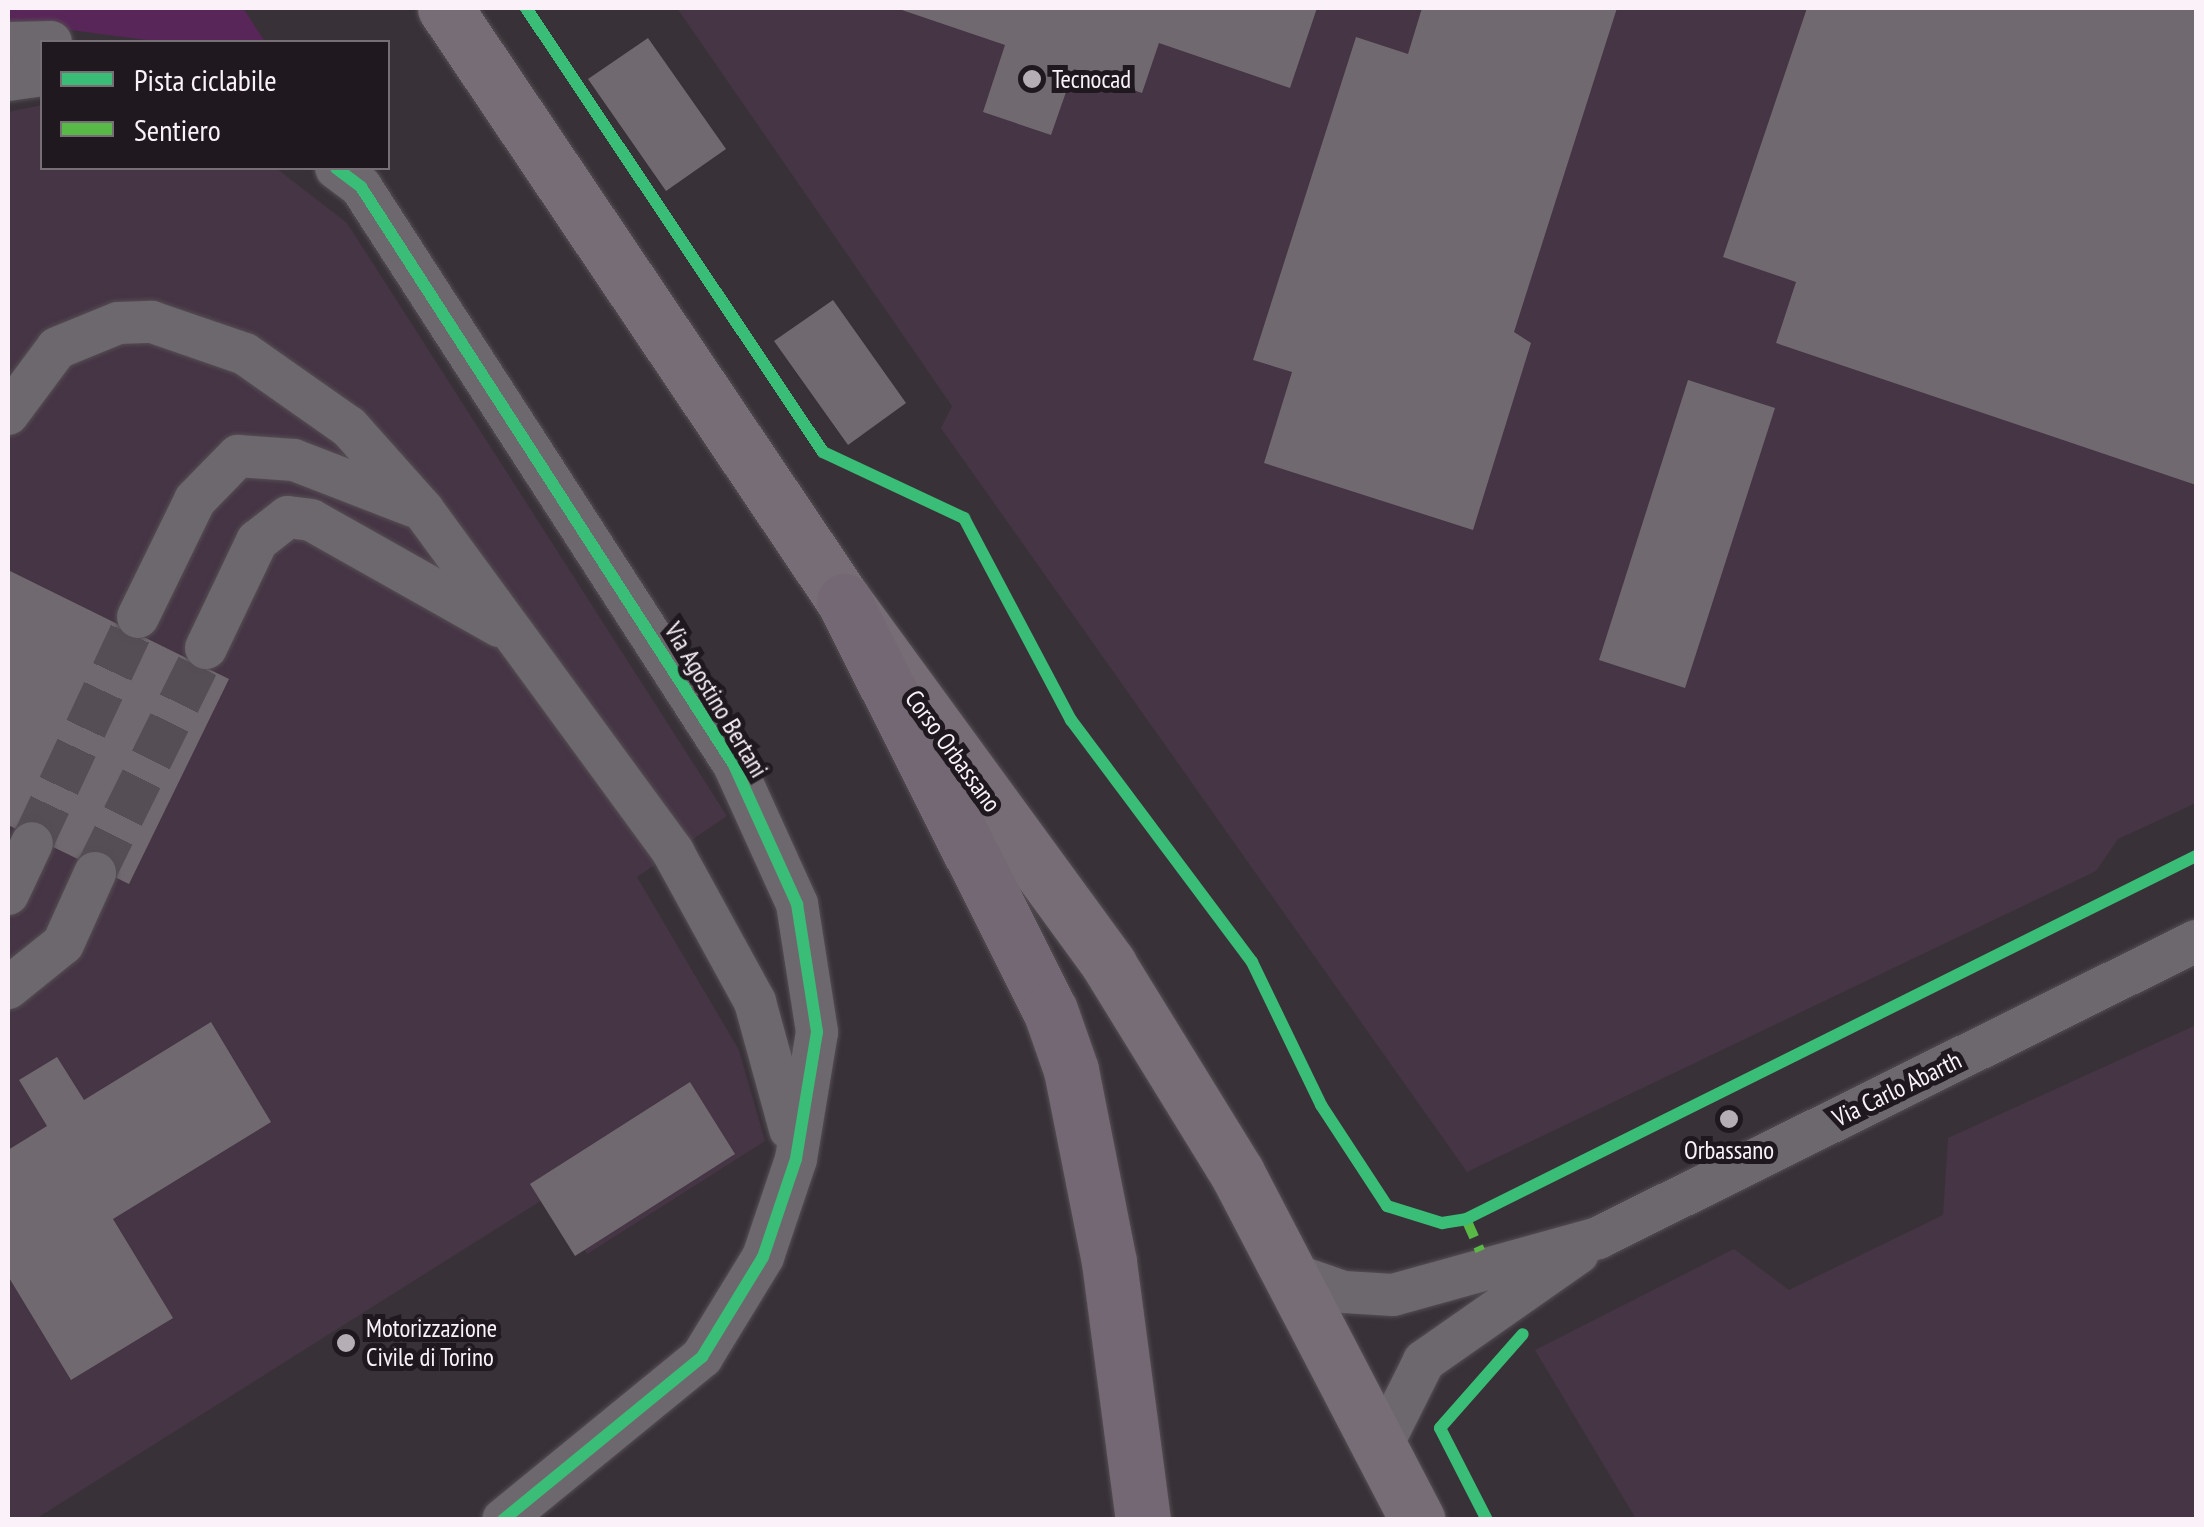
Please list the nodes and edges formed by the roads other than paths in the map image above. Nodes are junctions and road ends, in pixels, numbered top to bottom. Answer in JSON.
{"nodes":[{"id":1,"x":412,"y":8,"type":"edge"},
{"id":2,"x":445,"y":8,"type":"edge"},
{"id":3,"x":40,"y":42,"type":"edge"},
{"id":4,"x":8,"y":43,"type":"edge"},
{"id":5,"x":40,"y":74,"type":"edge"},
{"id":6,"x":483,"y":74,"type":"junction"},
{"id":7,"x":8,"y":80,"type":"edge"},
{"id":8,"x":339,"y":170,"type":"edge"},
{"id":9,"x":8,"y":414,"type":"edge"},
{"id":10,"x":422,"y":510,"type":"junction"},
{"id":11,"x":844,"y":601,"type":"junction"},
{"id":12,"x":138,"y":617,"type":"tunnel mouth"},
{"id":13,"x":513,"y":634,"type":"junction"},
{"id":14,"x":206,"y":648,"type":"tunnel mouth"},
{"id":15,"x":32,"y":844,"type":"tunnel mouth"},
{"id":16,"x":95,"y":874,"type":"tunnel mouth"},
{"id":17,"x":8,"y":894,"type":"edge"},
{"id":18,"x":2196,"y":941,"type":"edge"},
{"id":19,"x":8,"y":988,"type":"edge"},
{"id":20,"x":796,"y":1160,"type":"junction"},
{"id":21,"x":1598,"y":1238,"type":"junction"},
{"id":22,"x":1289,"y":1273,"type":"junction"},
{"id":23,"x":1381,"y":1447,"type":"junction"},
{"id":24,"x":503,"y":1520,"type":"edge"},
{"id":25,"x":1143,"y":1520,"type":"edge"},
{"id":26,"x":1418,"y":1520,"type":"edge"}],
"edges":[{"from":1,"to":6,"type":"main road"},
{"from":2,"to":6,"type":"main road","name":"Corso Orbassano"},
{"from":3,"to":4,"type":"street"},
{"from":5,"to":7,"type":"street"},
{"from":6,"to":11,"type":"main road","name":"Corso Orbassano"},
{"from":8,"to":20,"type":"street","name":"Via Agostino Bertani"},
{"from":9,"to":10,"type":"street"},
{"from":10,"to":12,"type":"street"},
{"from":10,"to":13,"type":"street"},
{"from":11,"to":22,"type":"main road","name":"Corso Orbassano"},
{"from":11,"to":25,"type":"highway"},
{"from":13,"to":14,"type":"street"},
{"from":13,"to":20,"type":"street"},
{"from":15,"to":17,"type":"street"},
{"from":16,"to":19,"type":"street"},
{"from":18,"to":21,"type":"street","name":"Via Carlo Abarth"},
{"from":20,"to":24,"type":"street","name":"Via Agostino Bertani"},
{"from":21,"to":22,"type":"street","name":"Via Carlo Abarth"},
{"from":21,"to":23,"type":"street","name":"Via Carlo Abarth"},
{"from":22,"to":23,"type":"main road","name":"Corso Orbassano"},
{"from":23,"to":26,"type":"main road","name":"Corso Orbassano"}]}
